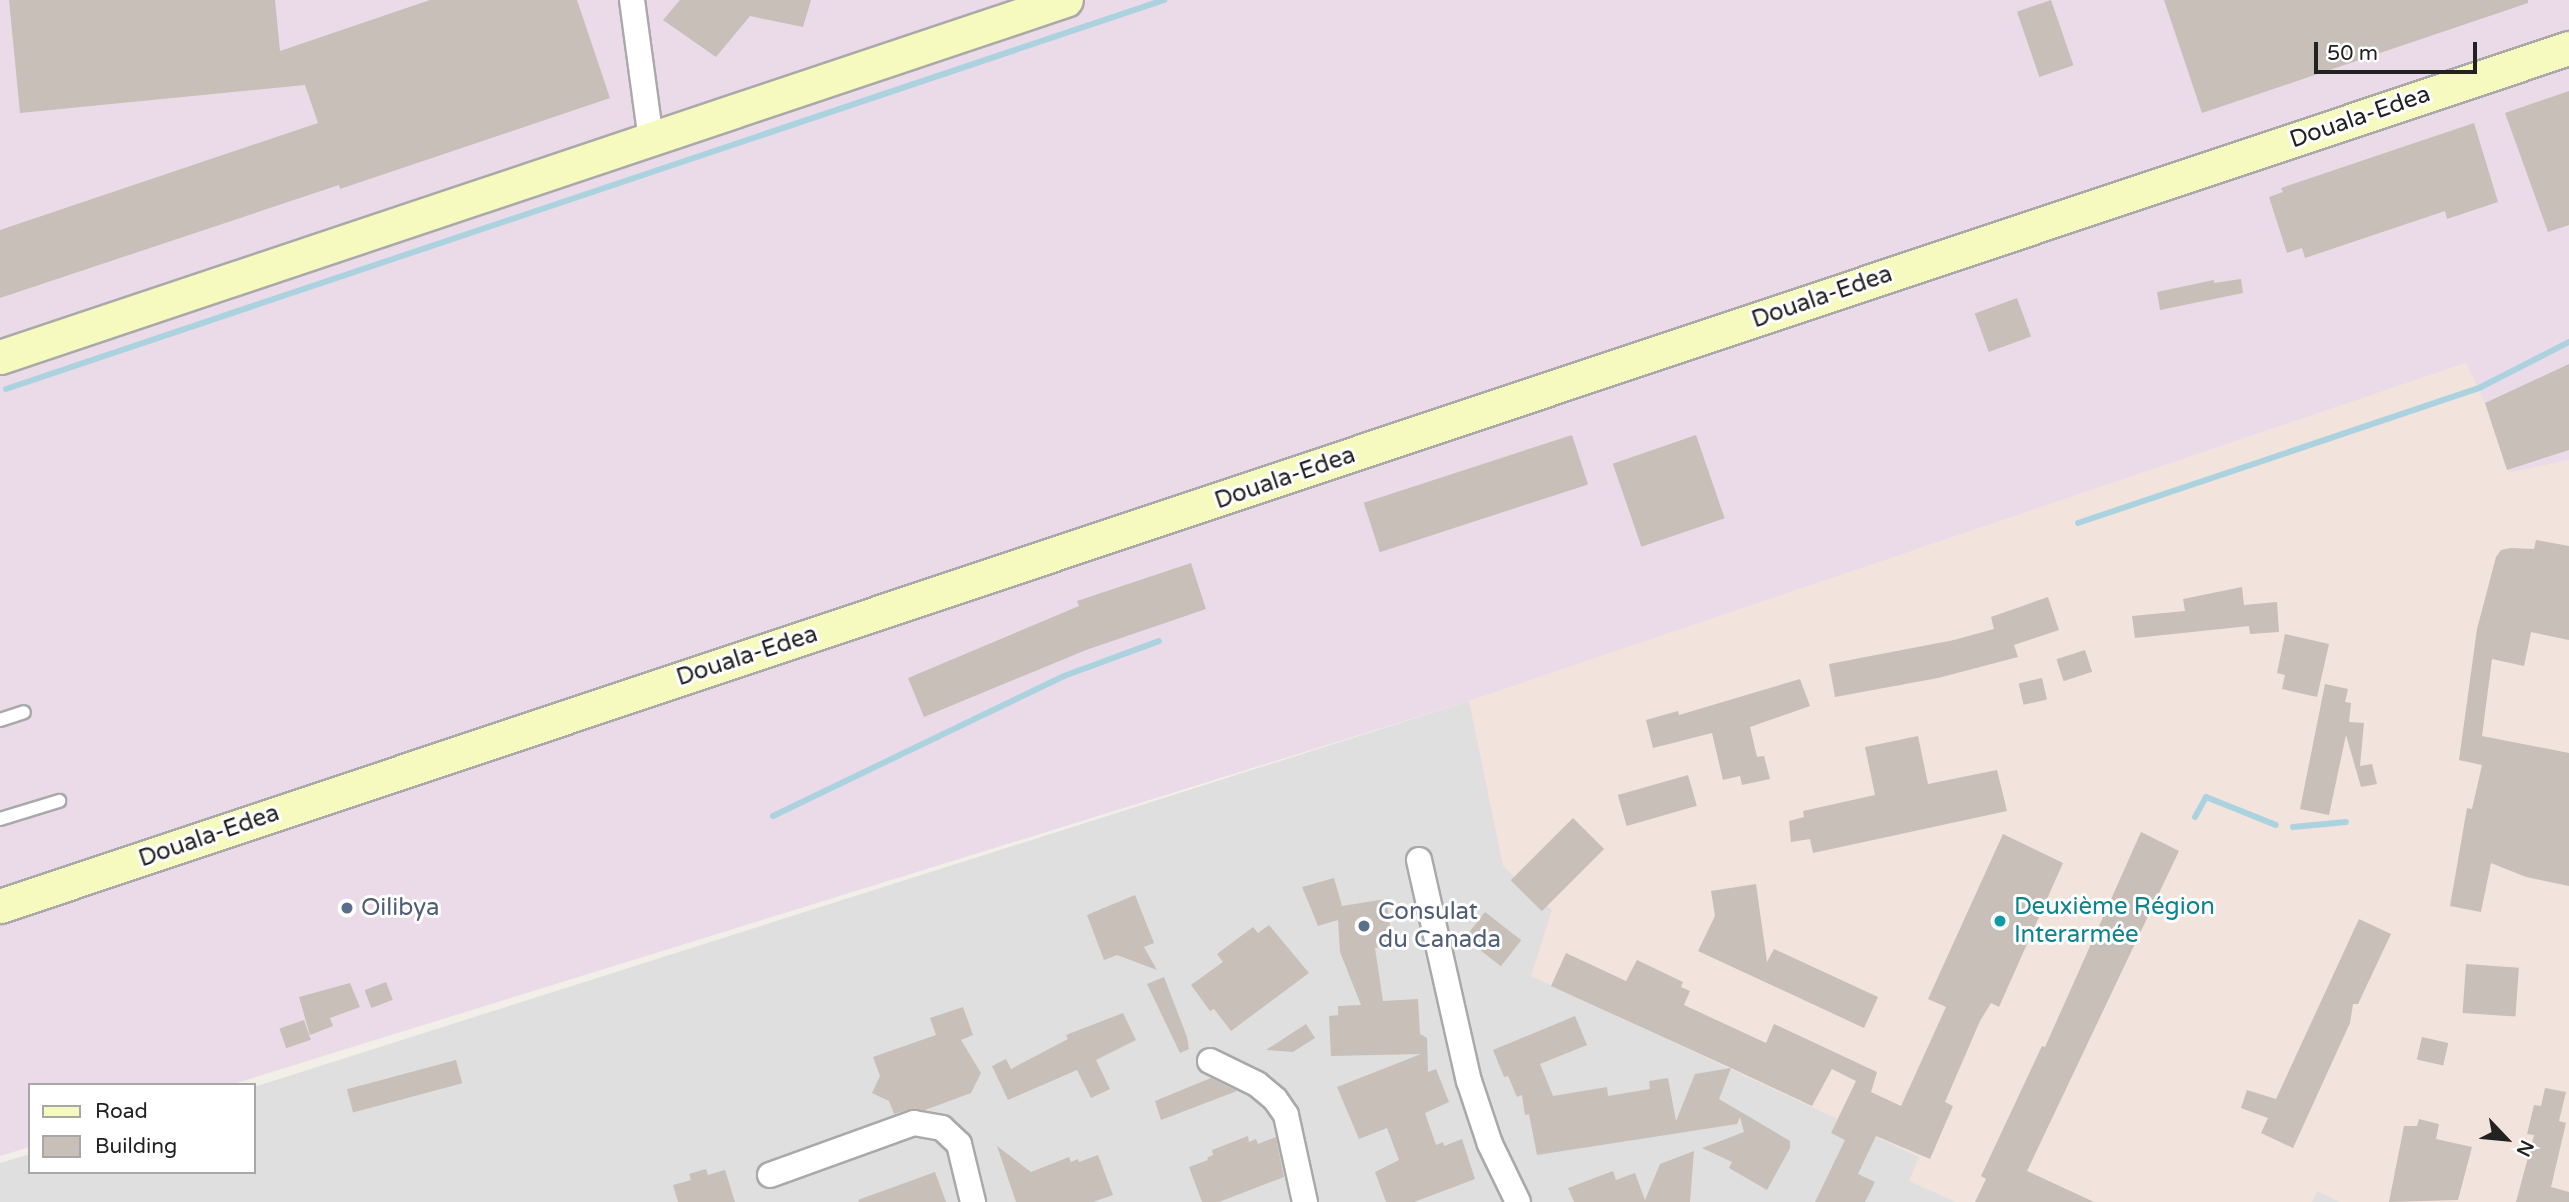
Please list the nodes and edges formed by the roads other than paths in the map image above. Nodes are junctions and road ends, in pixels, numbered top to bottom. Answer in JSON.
{"nodes":[{"id":1,"x":632,"y":0,"type":"edge"},
{"id":2,"x":1066,"y":0,"type":"edge"},
{"id":3,"x":2569,"y":48,"type":"edge"},
{"id":4,"x":651,"y":140,"type":"junction"},
{"id":5,"x":0,"y":357,"type":"edge"},
{"id":6,"x":24,"y":712,"type":"dead end"},
{"id":7,"x":0,"y":720,"type":"edge"},
{"id":8,"x":59,"y":801,"type":"dead end"},
{"id":9,"x":0,"y":819,"type":"edge"},
{"id":10,"x":1419,"y":860,"type":"dead end"},
{"id":11,"x":0,"y":906,"type":"edge"},
{"id":12,"x":1210,"y":1061,"type":"dead end"},
{"id":13,"x":770,"y":1175,"type":"dead end"},
{"id":14,"x":974,"y":1202,"type":"edge"},
{"id":15,"x":1305,"y":1202,"type":"edge"},
{"id":16,"x":1518,"y":1202,"type":"edge"}],
"edges":[{"from":1,"to":4,"type":"street"},
{"from":2,"to":4,"type":"main road"},
{"from":3,"to":11,"type":"main road","name":"Douala-Edea"},
{"from":4,"to":5,"type":"main road"},
{"from":6,"to":7,"type":"lane"},
{"from":8,"to":9,"type":"lane"},
{"from":10,"to":16,"type":"street"},
{"from":12,"to":15,"type":"street"},
{"from":13,"to":14,"type":"street"}]}
